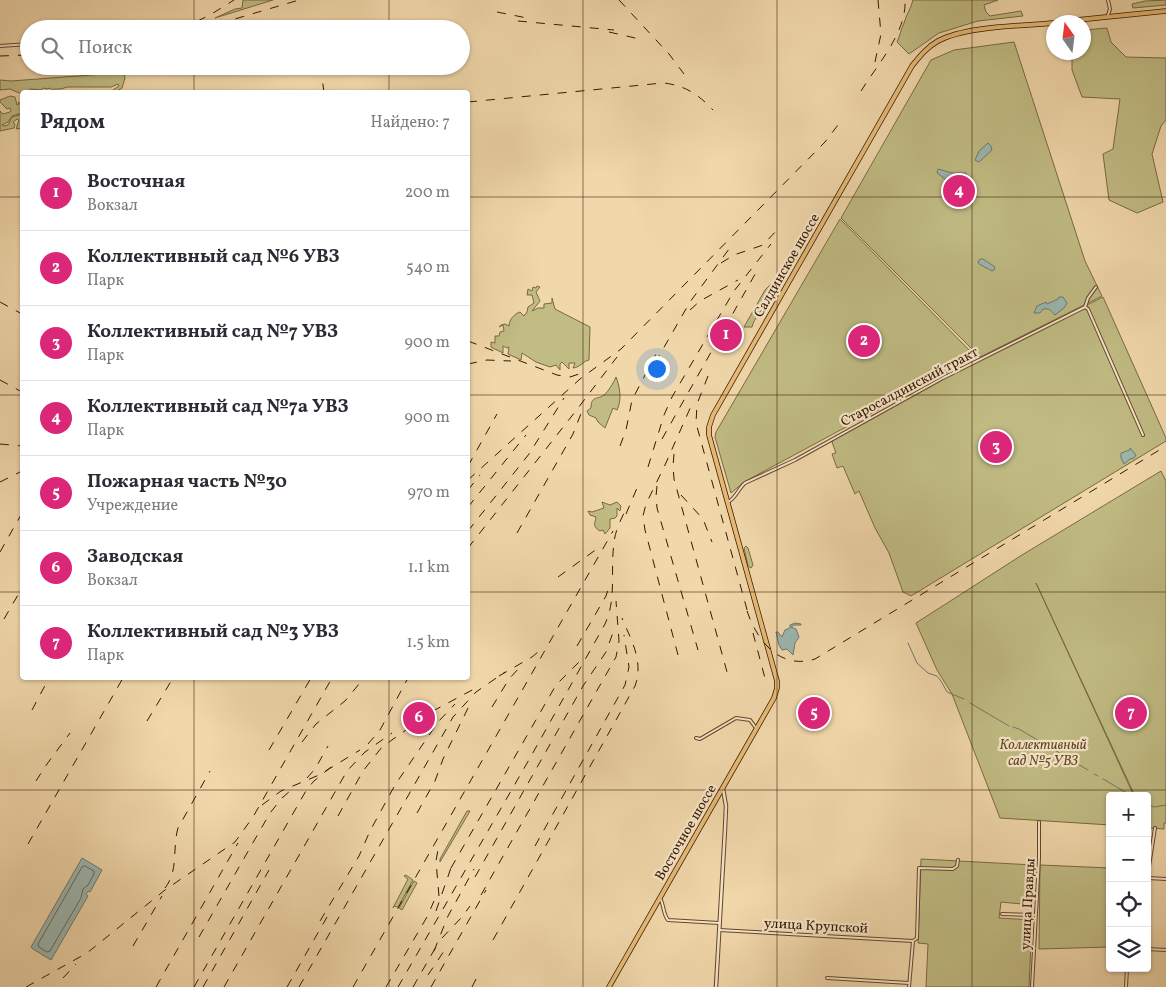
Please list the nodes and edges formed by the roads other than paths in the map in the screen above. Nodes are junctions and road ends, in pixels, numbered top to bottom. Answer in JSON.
{"nodes":[{"id":1,"x":1108,"y":0,"type":"edge"},
{"id":2,"x":1166,"y":11,"type":"edge"},
{"id":3,"x":1107,"y":18,"type":"junction"},
{"id":4,"x":1091,"y":20,"type":"edge"},
{"id":5,"x":1046,"y":24,"type":"edge"},
{"id":6,"x":20,"y":45,"type":"edge"},
{"id":7,"x":0,"y":46,"type":"edge"},
{"id":8,"x":1096,"y":287,"type":"dead end"},
{"id":9,"x":1085,"y":307,"type":"junction"},
{"id":10,"x":1143,"y":435,"type":"dead end"},
{"id":11,"x":728,"y":502,"type":"junction"},
{"id":12,"x":777,"y":688,"type":"joint"},
{"id":13,"x":756,"y":728,"type":"junction"},
{"id":14,"x":696,"y":738,"type":"dead end"},
{"id":15,"x":723,"y":787,"type":"junction"},
{"id":16,"x":1039,"y":822,"type":"dead end"},
{"id":17,"x":1154,"y":828,"type":"dead end"},
{"id":18,"x":1151,"y":853,"type":"edge"},
{"id":19,"x":958,"y":860,"type":"dead end"},
{"id":20,"x":1151,"y":878,"type":"edge"},
{"id":21,"x":1166,"y":880,"type":"edge"},
{"id":22,"x":660,"y":898,"type":"junction"},
{"id":23,"x":1002,"y":914,"type":"dead end"},
{"id":24,"x":1036,"y":915,"type":"junction"},
{"id":25,"x":719,"y":923,"type":"junction"},
{"id":26,"x":719,"y":930,"type":"junction"},
{"id":27,"x":913,"y":941,"type":"junction"},
{"id":28,"x":1151,"y":949,"type":"edge"},
{"id":29,"x":1166,"y":950,"type":"edge"},
{"id":30,"x":1127,"y":972,"type":"edge"},
{"id":31,"x":827,"y":978,"type":"dead end"},
{"id":32,"x":909,"y":983,"type":"junction"},
{"id":33,"x":609,"y":987,"type":"edge"},
{"id":34,"x":716,"y":987,"type":"edge"},
{"id":35,"x":909,"y":987,"type":"edge"},
{"id":36,"x":1032,"y":987,"type":"edge"},
{"id":37,"x":1126,"y":987,"type":"edge"}],
"edges":[{"from":1,"to":3,"type":"street"},
{"from":2,"to":3,"type":"main road","name":"Салдинское шоссе"},
{"from":3,"to":4,"type":"main road","name":"Салдинское шоссе"},
{"from":5,"to":11,"type":"main road","name":"Салдинское шоссе"},
{"from":6,"to":7,"type":"street"},
{"from":8,"to":9,"type":"street"},
{"from":9,"to":10,"type":"street"},
{"from":9,"to":11,"type":"street","name":"Старосалдинский тракт"},
{"from":11,"to":12,"type":"main road","name":"Салдинское шоссе"},
{"from":12,"to":13,"type":"main road","name":"Восточное шоссе"},
{"from":13,"to":14,"type":"street"},
{"from":13,"to":15,"type":"main road","name":"Восточное шоссе"},
{"from":15,"to":22,"type":"main road","name":"Восточное шоссе"},
{"from":15,"to":25,"type":"street"},
{"from":16,"to":24,"type":"street","name":"улица Правды"},
{"from":17,"to":18,"type":"street"},
{"from":19,"to":27,"type":"street"},
{"from":20,"to":21,"type":"street"},
{"from":22,"to":25,"type":"street"},
{"from":22,"to":33,"type":"main road","name":"Восточное шоссе"},
{"from":23,"to":24,"type":"street"},
{"from":24,"to":36,"type":"street","name":"улица Правды"},
{"from":25,"to":26,"type":"street"},
{"from":26,"to":27,"type":"street","name":"улица Крупской"},
{"from":26,"to":34,"type":"street"},
{"from":27,"to":32,"type":"street"},
{"from":28,"to":29,"type":"street"},
{"from":30,"to":37,"type":"street"},
{"from":31,"to":32,"type":"street"},
{"from":32,"to":35,"type":"street"}]}
